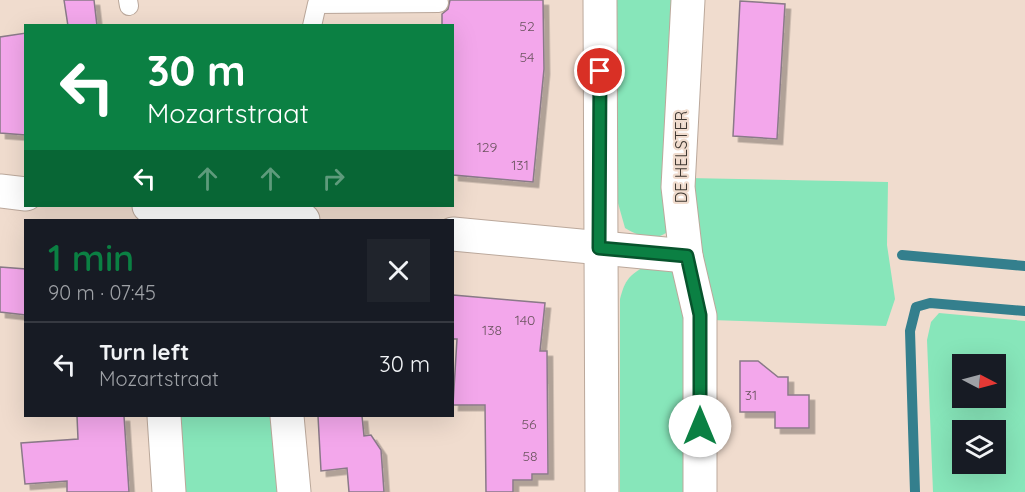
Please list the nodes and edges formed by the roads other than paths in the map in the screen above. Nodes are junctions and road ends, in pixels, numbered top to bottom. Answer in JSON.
{"nodes":[{"id":1,"x":600,"y":0,"type":"edge"},
{"id":2,"x":688,"y":0,"type":"edge"},
{"id":3,"x":439,"y":3,"type":"dead end"},
{"id":4,"x":312,"y":24,"type":"edge"},
{"id":5,"x":0,"y":191,"type":"edge"},
{"id":6,"x":24,"y":194,"type":"edge"},
{"id":7,"x":166,"y":211,"type":"edge"},
{"id":8,"x":288,"y":219,"type":"edge"},
{"id":9,"x":454,"y":234,"type":"edge"},
{"id":10,"x":599,"y":248,"type":"junction"},
{"id":11,"x":687,"y":256,"type":"junction"},
{"id":12,"x":164,"y":417,"type":"edge"},
{"id":13,"x":287,"y":417,"type":"edge"},
{"id":14,"x":169,"y":492,"type":"edge"},
{"id":15,"x":294,"y":492,"type":"edge"},
{"id":16,"x":602,"y":492,"type":"edge"},
{"id":17,"x":700,"y":492,"type":"edge"}],
"edges":[{"from":1,"to":10,"type":"street"},
{"from":2,"to":11,"type":"street","name":"DE HELSTER"},
{"from":3,"to":4,"type":"lane"},
{"from":5,"to":6,"type":"street"},
{"from":7,"to":8,"type":"street"},
{"from":9,"to":10,"type":"street"},
{"from":10,"to":11,"type":"street"},
{"from":10,"to":16,"type":"street"},
{"from":11,"to":17,"type":"street","name":"DE HELSTER"},
{"from":12,"to":14,"type":"street"},
{"from":13,"to":15,"type":"street"}]}
